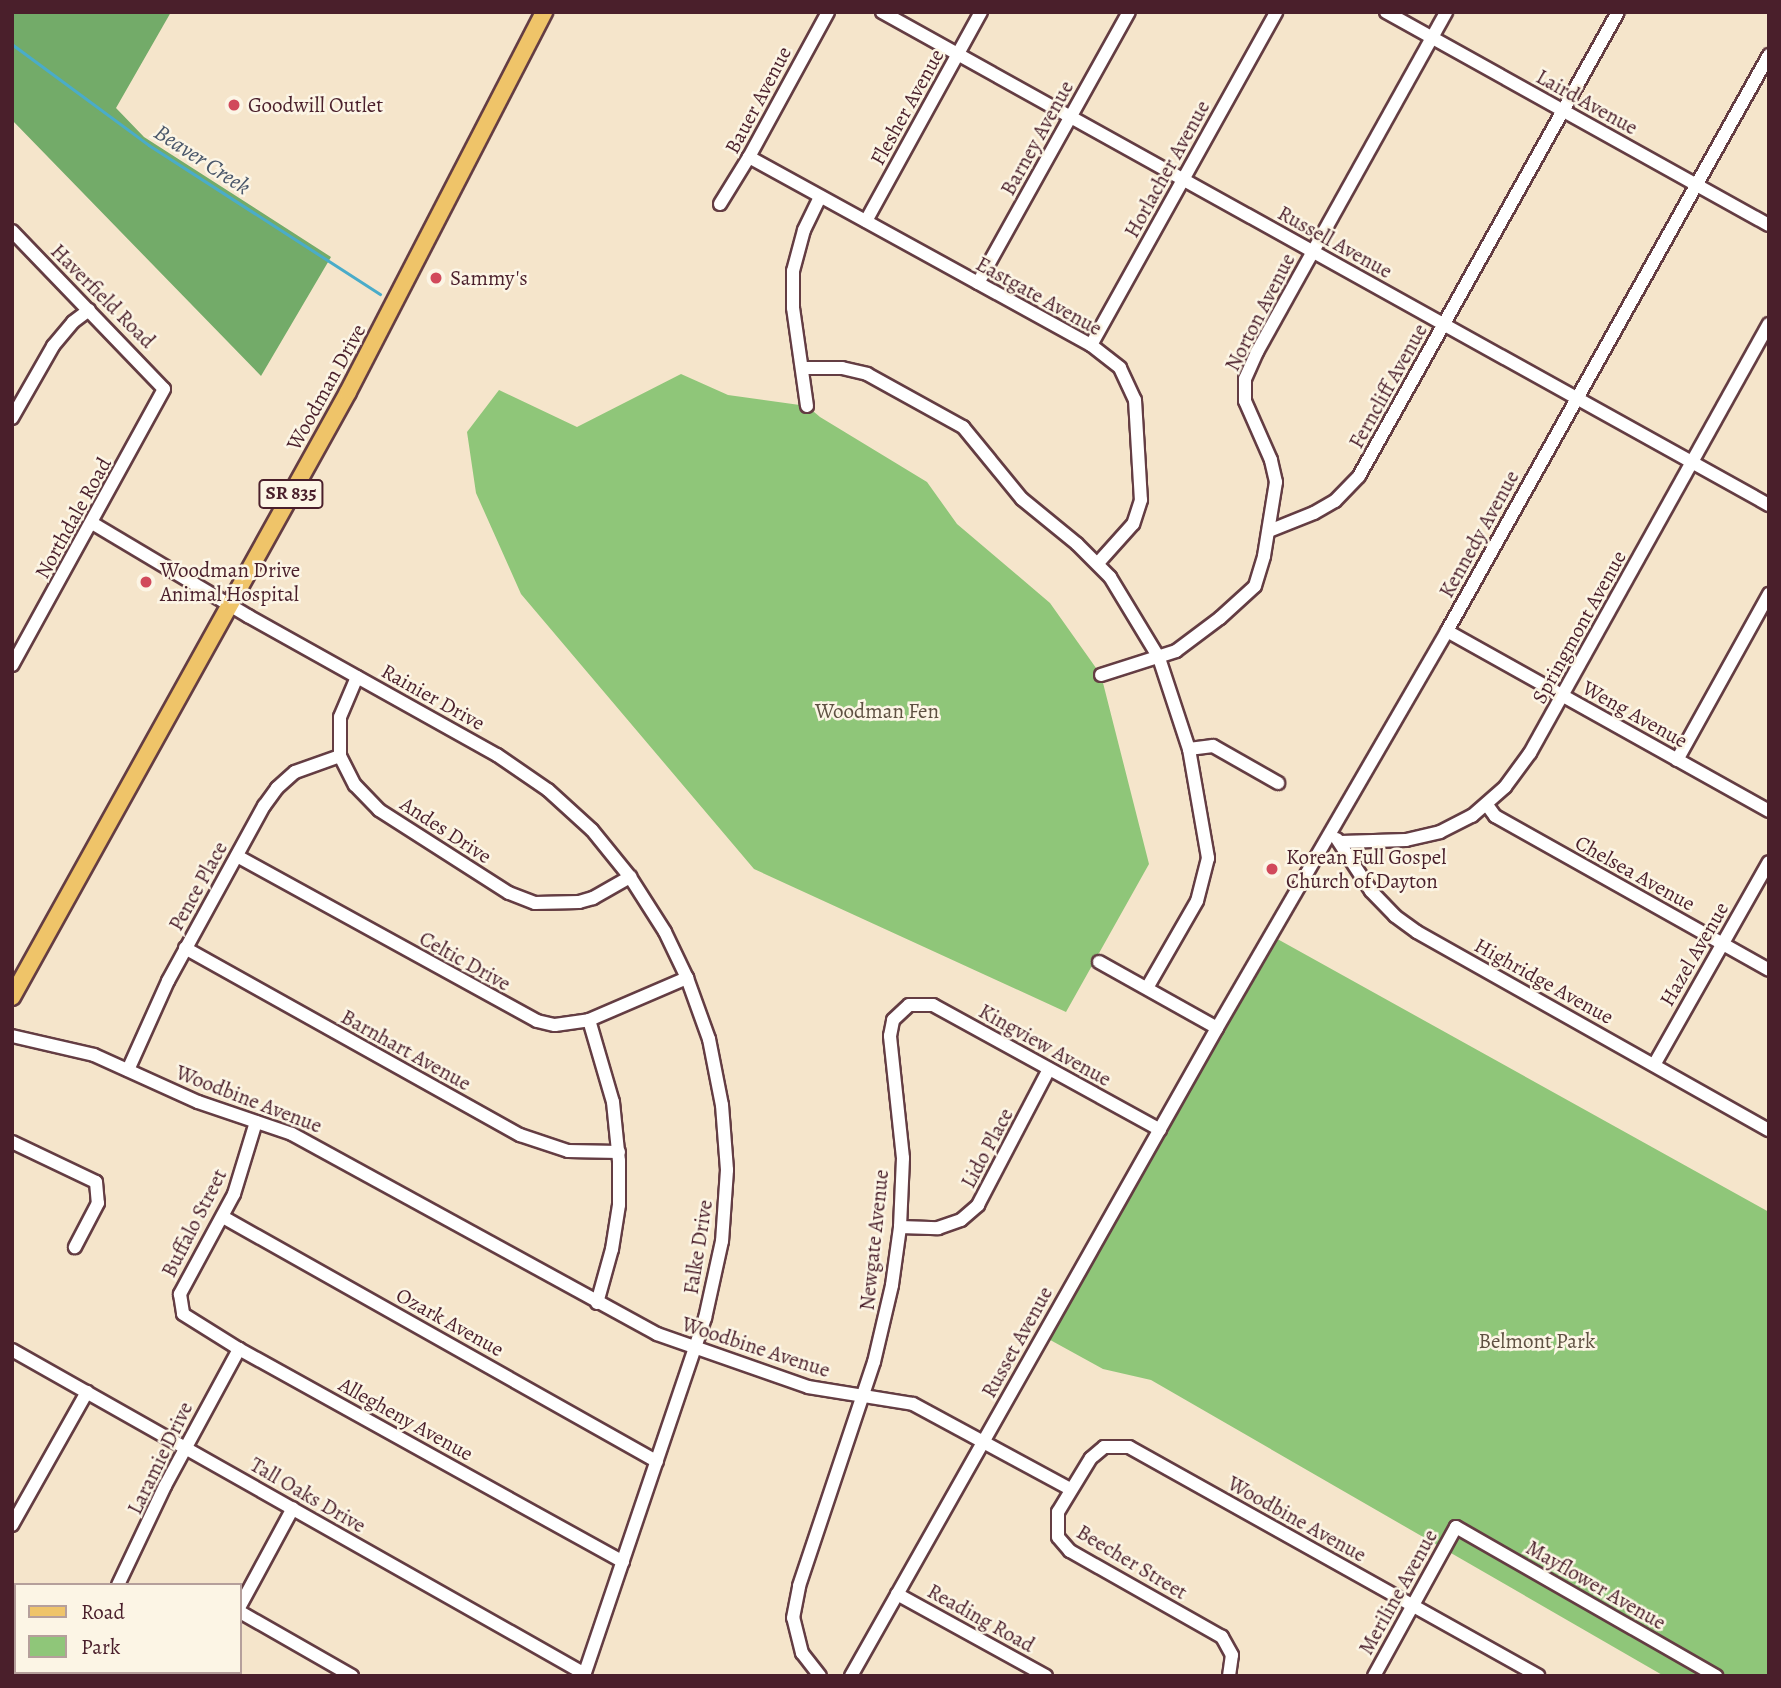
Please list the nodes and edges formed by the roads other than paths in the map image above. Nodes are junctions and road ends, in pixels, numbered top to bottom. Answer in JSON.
{"nodes":[{"id":1,"x":544,"y":12,"type":"edge"},
{"id":2,"x":828,"y":12,"type":"edge"},
{"id":3,"x":883,"y":12,"type":"edge"},
{"id":4,"x":981,"y":12,"type":"edge"},
{"id":5,"x":1129,"y":12,"type":"edge"},
{"id":6,"x":1276,"y":12,"type":"edge"},
{"id":7,"x":1386,"y":12,"type":"edge"},
{"id":8,"x":1446,"y":12,"type":"edge"},
{"id":9,"x":1618,"y":12,"type":"edge"},
{"id":10,"x":1432,"y":38,"type":"junction"},
{"id":11,"x":958,"y":55,"type":"junction"},
{"id":12,"x":1769,"y":55,"type":"edge"},
{"id":13,"x":1564,"y":110,"type":"junction"},
{"id":14,"x":1071,"y":117,"type":"junction"},
{"id":15,"x":750,"y":157,"type":"junction"},
{"id":16,"x":1183,"y":179,"type":"junction"},
{"id":17,"x":1697,"y":185,"type":"junction"},
{"id":18,"x":820,"y":197,"type":"junction"},
{"id":19,"x":720,"y":204,"type":"dead end"},
{"id":20,"x":866,"y":221,"type":"junction"},
{"id":21,"x":1769,"y":225,"type":"edge"},
{"id":22,"x":12,"y":232,"type":"edge"},
{"id":23,"x":1313,"y":252,"type":"junction"},
{"id":24,"x":978,"y":284,"type":"junction"},
{"id":25,"x":89,"y":310,"type":"junction"},
{"id":26,"x":1769,"y":324,"type":"edge"},
{"id":27,"x":1444,"y":325,"type":"junction"},
{"id":28,"x":1091,"y":345,"type":"junction"},
{"id":29,"x":803,"y":368,"type":"junction"},
{"id":30,"x":164,"y":388,"type":"joint"},
{"id":31,"x":1577,"y":399,"type":"junction"},
{"id":32,"x":807,"y":406,"type":"dead end"},
{"id":33,"x":12,"y":418,"type":"edge"},
{"id":34,"x":1692,"y":463,"type":"junction"},
{"id":35,"x":1769,"y":505,"type":"edge"},
{"id":36,"x":92,"y":523,"type":"junction"},
{"id":37,"x":1269,"y":531,"type":"junction"},
{"id":38,"x":1098,"y":563,"type":"junction"},
{"id":39,"x":1769,"y":594,"type":"edge"},
{"id":40,"x":230,"y":604,"type":"junction"},
{"id":41,"x":1447,"y":631,"type":"junction"},
{"id":42,"x":1159,"y":658,"type":"junction"},
{"id":43,"x":12,"y":665,"type":"edge"},
{"id":44,"x":1101,"y":675,"type":"dead end"},
{"id":45,"x":357,"y":677,"type":"junction"},
{"id":46,"x":1562,"y":695,"type":"junction"},
{"id":47,"x":1189,"y":749,"type":"junction"},
{"id":48,"x":340,"y":756,"type":"junction"},
{"id":49,"x":1677,"y":760,"type":"junction"},
{"id":50,"x":1278,"y":783,"type":"dead end"},
{"id":51,"x":1487,"y":805,"type":"junction"},
{"id":52,"x":1769,"y":811,"type":"edge"},
{"id":53,"x":1335,"y":839,"type":"junction"},
{"id":54,"x":237,"y":856,"type":"junction"},
{"id":55,"x":1769,"y":862,"type":"edge"},
{"id":56,"x":630,"y":877,"type":"junction"},
{"id":57,"x":1722,"y":944,"type":"junction"},
{"id":58,"x":185,"y":948,"type":"junction"},
{"id":59,"x":1099,"y":962,"type":"dead end"},
{"id":60,"x":1769,"y":970,"type":"edge"},
{"id":61,"x":687,"y":978,"type":"junction"},
{"id":62,"x":1147,"y":989,"type":"junction"},
{"id":63,"x":12,"y":997,"type":"edge"},
{"id":64,"x":909,"y":1005,"type":"joint"},
{"id":65,"x":589,"y":1020,"type":"junction"},
{"id":66,"x":1217,"y":1028,"type":"junction"},
{"id":67,"x":12,"y":1036,"type":"edge"},
{"id":68,"x":1654,"y":1065,"type":"junction"},
{"id":69,"x":1049,"y":1069,"type":"junction"},
{"id":70,"x":128,"y":1070,"type":"junction"},
{"id":71,"x":257,"y":1122,"type":"junction"},
{"id":72,"x":1160,"y":1130,"type":"junction"},
{"id":73,"x":1769,"y":1130,"type":"edge"},
{"id":74,"x":12,"y":1142,"type":"edge"},
{"id":75,"x":619,"y":1152,"type":"junction"},
{"id":76,"x":223,"y":1217,"type":"junction"},
{"id":77,"x":900,"y":1227,"type":"junction"},
{"id":78,"x":75,"y":1247,"type":"dead end"},
{"id":79,"x":179,"y":1301,"type":"joint"},
{"id":80,"x":597,"y":1303,"type":"junction"},
{"id":81,"x":695,"y":1348,"type":"junction"},
{"id":82,"x":239,"y":1349,"type":"junction"},
{"id":83,"x":12,"y":1350,"type":"edge"},
{"id":84,"x":87,"y":1392,"type":"junction"},
{"id":85,"x":863,"y":1396,"type":"junction"},
{"id":86,"x":984,"y":1441,"type":"junction"},
{"id":87,"x":185,"y":1447,"type":"junction"},
{"id":88,"x":657,"y":1462,"type":"junction"},
{"id":89,"x":1070,"y":1489,"type":"junction"},
{"id":90,"x":293,"y":1508,"type":"junction"},
{"id":91,"x":12,"y":1525,"type":"edge"},
{"id":92,"x":1456,"y":1527,"type":"joint"},
{"id":93,"x":623,"y":1562,"type":"junction"},
{"id":94,"x":119,"y":1583,"type":"edge"},
{"id":95,"x":897,"y":1594,"type":"junction"},
{"id":96,"x":242,"y":1602,"type":"edge"},
{"id":97,"x":1413,"y":1606,"type":"junction"},
{"id":98,"x":242,"y":1613,"type":"edge"},
{"id":99,"x":1517,"y":1671,"type":"edge"},
{"id":100,"x":585,"y":1675,"type":"edge"},
{"id":101,"x":352,"y":1676,"type":"edge"},
{"id":102,"x":820,"y":1676,"type":"edge"},
{"id":103,"x":851,"y":1676,"type":"edge"},
{"id":104,"x":1046,"y":1676,"type":"edge"},
{"id":105,"x":1229,"y":1676,"type":"edge"},
{"id":106,"x":1374,"y":1676,"type":"edge"},
{"id":107,"x":1538,"y":1676,"type":"edge"},
{"id":108,"x":1716,"y":1676,"type":"edge"}],
"edges":[{"from":1,"to":40,"type":"main road","name":"Woodman Drive","number":"SR 835"},
{"from":2,"to":15,"type":"street","name":"Bauer Avenue"},
{"from":3,"to":11,"type":"street","name":"Russell Avenue"},
{"from":4,"to":11,"type":"street","name":"Flesher Avenue"},
{"from":5,"to":14,"type":"street","name":"Barney Avenue"},
{"from":6,"to":16,"type":"street","name":"Horlacher Avenue"},
{"from":7,"to":10,"type":"street","name":"Laird Avenue"},
{"from":8,"to":10,"type":"street","name":"Norton Avenue"},
{"from":9,"to":13,"type":"street","name":"Ferncliff Avenue"},
{"from":10,"to":13,"type":"street","name":"Laird Avenue"},
{"from":10,"to":23,"type":"street","name":"Norton Avenue"},
{"from":11,"to":14,"type":"street","name":"Russell Avenue"},
{"from":11,"to":20,"type":"street","name":"Flesher Avenue"},
{"from":12,"to":17,"type":"street","name":"Kennedy Avenue"},
{"from":13,"to":17,"type":"street","name":"Laird Avenue"},
{"from":13,"to":27,"type":"street","name":"Ferncliff Avenue"},
{"from":14,"to":16,"type":"street","name":"Russell Avenue"},
{"from":14,"to":24,"type":"street","name":"Barney Avenue"},
{"from":15,"to":18,"type":"street","name":"Eastgate Avenue"},
{"from":15,"to":19,"type":"street","name":"Bauer Avenue"},
{"from":16,"to":23,"type":"street","name":"Russell Avenue"},
{"from":16,"to":28,"type":"street","name":"Horlacher Avenue"},
{"from":17,"to":21,"type":"street","name":"Laird Avenue"},
{"from":17,"to":31,"type":"street","name":"Kennedy Avenue"},
{"from":18,"to":20,"type":"street","name":"Eastgate Avenue"},
{"from":18,"to":29,"type":"street"},
{"from":20,"to":24,"type":"street","name":"Eastgate Avenue"},
{"from":22,"to":25,"type":"street","name":"Haverfield Road"},
{"from":23,"to":27,"type":"street","name":"Russell Avenue"},
{"from":23,"to":37,"type":"street","name":"Norton Avenue"},
{"from":24,"to":28,"type":"street","name":"Eastgate Avenue"},
{"from":25,"to":30,"type":"street","name":"Haverfield Road"},
{"from":25,"to":33,"type":"street"},
{"from":26,"to":34,"type":"street","name":"Springmont Avenue"},
{"from":27,"to":31,"type":"street","name":"Russell Avenue"},
{"from":27,"to":37,"type":"street","name":"Ferncliff Avenue"},
{"from":28,"to":38,"type":"street","name":"Eastgate Avenue"},
{"from":29,"to":32,"type":"street"},
{"from":29,"to":38,"type":"street"},
{"from":30,"to":36,"type":"street","name":"Northdale Road"},
{"from":31,"to":34,"type":"street","name":"Russell Avenue"},
{"from":31,"to":41,"type":"street","name":"Kennedy Avenue"},
{"from":34,"to":35,"type":"street","name":"Russell Avenue"},
{"from":34,"to":46,"type":"street","name":"Springmont Avenue"},
{"from":36,"to":40,"type":"street","name":"Rainier Drive"},
{"from":36,"to":43,"type":"street","name":"Northdale Road"},
{"from":37,"to":42,"type":"street"},
{"from":38,"to":42,"type":"street"},
{"from":39,"to":49,"type":"street"},
{"from":40,"to":45,"type":"street","name":"Rainier Drive"},
{"from":40,"to":63,"type":"main road","name":"Woodman Drive","number":"SR 835"},
{"from":41,"to":46,"type":"street","name":"Weng Avenue"},
{"from":41,"to":53,"type":"street","name":"Kennedy Avenue"},
{"from":42,"to":44,"type":"street"},
{"from":42,"to":47,"type":"street"},
{"from":45,"to":48,"type":"street","name":"Andes Drive"},
{"from":45,"to":56,"type":"street","name":"Rainier Drive"},
{"from":46,"to":49,"type":"street","name":"Weng Avenue"},
{"from":46,"to":51,"type":"street","name":"Springmont Avenue"},
{"from":47,"to":50,"type":"street"},
{"from":47,"to":62,"type":"street"},
{"from":48,"to":54,"type":"street","name":"Pence Place"},
{"from":48,"to":56,"type":"street","name":"Andes Drive"},
{"from":49,"to":52,"type":"street","name":"Weng Avenue"},
{"from":51,"to":53,"type":"street","name":"Springmont Avenue"},
{"from":51,"to":57,"type":"street","name":"Chelsea Avenue"},
{"from":53,"to":66,"type":"street","name":"Kennedy Avenue"},
{"from":53,"to":68,"type":"street","name":"Highridge Avenue"},
{"from":54,"to":58,"type":"street","name":"Pence Place"},
{"from":54,"to":65,"type":"street","name":"Celtic Drive"},
{"from":55,"to":57,"type":"street","name":"Hazel Avenue"},
{"from":56,"to":61,"type":"street","name":"Rainier Drive"},
{"from":57,"to":60,"type":"street","name":"Chelsea Avenue"},
{"from":57,"to":68,"type":"street","name":"Hazel Avenue"},
{"from":58,"to":70,"type":"street","name":"Pence Place"},
{"from":58,"to":75,"type":"street","name":"Barnhart Avenue"},
{"from":59,"to":62,"type":"street"},
{"from":61,"to":65,"type":"street","name":"Celtic Drive"},
{"from":61,"to":81,"type":"street","name":"Falke Drive"},
{"from":62,"to":66,"type":"street"},
{"from":64,"to":69,"type":"street","name":"Kingview Avenue"},
{"from":64,"to":77,"type":"street","name":"Newgate Avenue"},
{"from":65,"to":75,"type":"street"},
{"from":66,"to":72,"type":"street","name":"Russet Avenue"},
{"from":67,"to":70,"type":"street","name":"Woodbine Avenue"},
{"from":68,"to":73,"type":"street","name":"Highridge Avenue"},
{"from":69,"to":72,"type":"street","name":"Kingview Avenue"},
{"from":69,"to":77,"type":"street","name":"Lido Place"},
{"from":70,"to":71,"type":"street","name":"Woodbine Avenue"},
{"from":71,"to":76,"type":"street","name":"Buffalo Street"},
{"from":71,"to":80,"type":"street","name":"Woodbine Avenue"},
{"from":72,"to":86,"type":"street","name":"Russet Avenue"},
{"from":74,"to":78,"type":"street"},
{"from":75,"to":80,"type":"street"},
{"from":76,"to":79,"type":"street","name":"Buffalo Street"},
{"from":76,"to":88,"type":"street","name":"Ozark Avenue"},
{"from":77,"to":85,"type":"street","name":"Newgate Avenue"},
{"from":79,"to":82,"type":"street","name":"Allegheny Avenue"},
{"from":80,"to":81,"type":"street","name":"Woodbine Avenue"},
{"from":81,"to":85,"type":"street","name":"Woodbine Avenue"},
{"from":81,"to":88,"type":"street","name":"Falke Drive"},
{"from":82,"to":87,"type":"street","name":"Laramie Drive"},
{"from":82,"to":93,"type":"street","name":"Allegheny Avenue"},
{"from":83,"to":84,"type":"street","name":"Tall Oaks Drive"},
{"from":84,"to":87,"type":"street","name":"Tall Oaks Drive"},
{"from":84,"to":91,"type":"street"},
{"from":85,"to":86,"type":"street","name":"Woodbine Avenue"},
{"from":85,"to":102,"type":"street","name":"Newgate Avenue"},
{"from":86,"to":89,"type":"street","name":"Woodbine Avenue"},
{"from":86,"to":95,"type":"street","name":"Russet Avenue"},
{"from":87,"to":90,"type":"street","name":"Tall Oaks Drive"},
{"from":87,"to":94,"type":"street","name":"Laramie Drive"},
{"from":88,"to":93,"type":"street","name":"Falke Drive"},
{"from":89,"to":97,"type":"street","name":"Woodbine Avenue"},
{"from":89,"to":105,"type":"street","name":"Beecher Street"},
{"from":90,"to":96,"type":"street"},
{"from":90,"to":100,"type":"street","name":"Tall Oaks Drive"},
{"from":92,"to":97,"type":"street","name":"Meriline Avenue"},
{"from":92,"to":108,"type":"street","name":"Mayflower Avenue"},
{"from":93,"to":100,"type":"street","name":"Falke Drive"},
{"from":95,"to":103,"type":"street","name":"Russet Avenue"},
{"from":95,"to":104,"type":"street","name":"Reading Road"},
{"from":97,"to":99,"type":"street","name":"Woodbine Avenue"},
{"from":97,"to":106,"type":"street","name":"Meriline Avenue"},
{"from":98,"to":101,"type":"street"},
{"from":99,"to":107,"type":"street","name":"Woodbine Avenue"}]}
